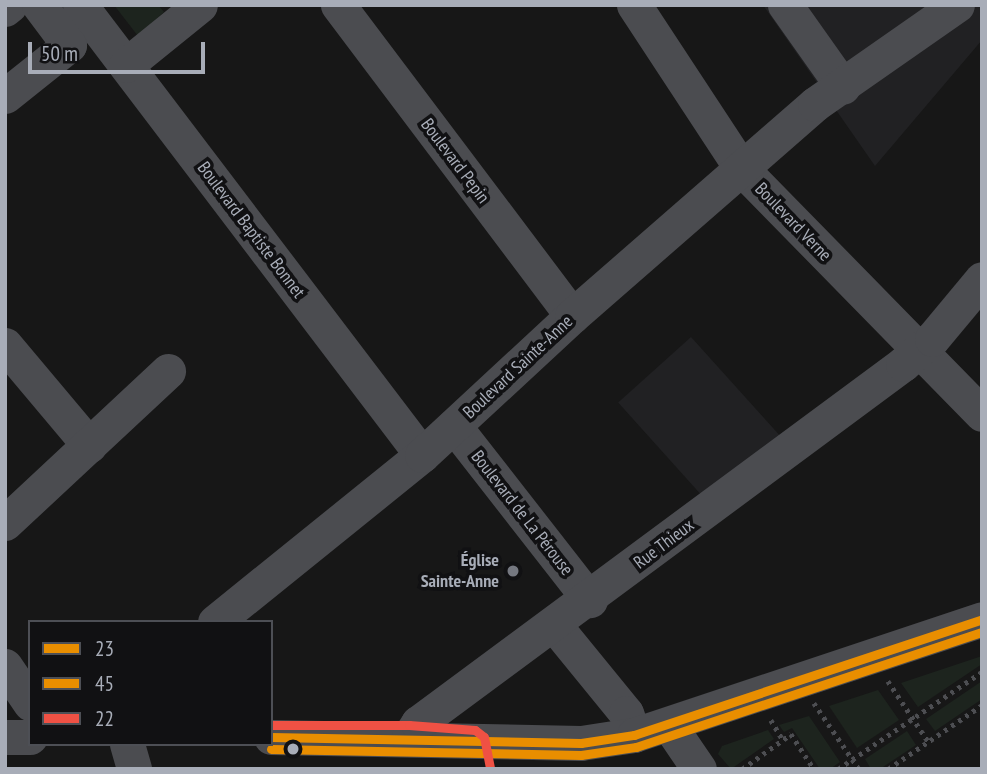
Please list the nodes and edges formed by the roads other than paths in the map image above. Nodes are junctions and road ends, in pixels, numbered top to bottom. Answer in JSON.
{"nodes":[{"id":1,"x":10,"y":5,"type":"edge"},
{"id":2,"x":39,"y":5,"type":"edge"},
{"id":3,"x":80,"y":5,"type":"edge"},
{"id":4,"x":200,"y":5,"type":"edge"},
{"id":5,"x":338,"y":5,"type":"edge"},
{"id":6,"x":634,"y":5,"type":"edge"},
{"id":7,"x":785,"y":5,"type":"edge"},
{"id":8,"x":957,"y":5,"type":"edge"},
{"id":9,"x":5,"y":9,"type":"edge"},
{"id":10,"x":126,"y":65,"type":"junction"},
{"id":11,"x":829,"y":95,"type":"junction"},
{"id":12,"x":5,"y":96,"type":"edge"},
{"id":13,"x":741,"y":168,"type":"junction"},
{"id":14,"x":982,"y":279,"type":"edge"},
{"id":15,"x":572,"y":316,"type":"junction"},
{"id":16,"x":5,"y":345,"type":"edge"},
{"id":17,"x":919,"y":351,"type":"junction"},
{"id":18,"x":169,"y":371,"type":"dead end"},
{"id":19,"x":982,"y":415,"type":"edge"},
{"id":20,"x":454,"y":426,"type":"junction"},
{"id":21,"x":89,"y":445,"type":"junction"},
{"id":22,"x":422,"y":455,"type":"junction"},
{"id":23,"x":5,"y":523,"type":"edge"},
{"id":24,"x":590,"y":600,"type":"junction"},
{"id":25,"x":982,"y":619,"type":"edge"},
{"id":26,"x":217,"y":620,"type":"edge"},
{"id":27,"x":555,"y":626,"type":"junction"},
{"id":28,"x":5,"y":666,"type":"edge"},
{"id":29,"x":28,"y":700,"type":"edge"},
{"id":30,"x":669,"y":725,"type":"junction"},
{"id":31,"x":635,"y":734,"type":"junction"},
{"id":32,"x":5,"y":737,"type":"edge"},
{"id":33,"x":28,"y":737,"type":"edge"},
{"id":34,"x":273,"y":737,"type":"edge"},
{"id":35,"x":409,"y":737,"type":"junction"},
{"id":36,"x":128,"y":746,"type":"edge"},
{"id":37,"x":475,"y":756,"type":"edge"},
{"id":38,"x":134,"y":769,"type":"edge"},
{"id":39,"x":699,"y":769,"type":"edge"}],
"edges":[{"from":1,"to":9,"type":"street"},
{"from":2,"to":12,"type":"street"},
{"from":3,"to":10,"type":"street","name":"Boulevard Baptiste Bonnet"},
{"from":4,"to":10,"type":"street"},
{"from":5,"to":15,"type":"street","name":"Boulevard Pepin"},
{"from":6,"to":13,"type":"street","name":"Boulevard Verne"},
{"from":7,"to":11,"type":"street"},
{"from":8,"to":11,"type":"street","name":"Boulevard Sainte-Anne"},
{"from":10,"to":22,"type":"street","name":"Boulevard Baptiste Bonnet"},
{"from":11,"to":13,"type":"street","name":"Boulevard Sainte-Anne"},
{"from":13,"to":15,"type":"street","name":"Boulevard Sainte-Anne"},
{"from":13,"to":17,"type":"street","name":"Boulevard Verne"},
{"from":14,"to":17,"type":"street","name":"Rue Thieux"},
{"from":15,"to":20,"type":"street","name":"Boulevard Sainte-Anne"},
{"from":16,"to":21,"type":"street"},
{"from":17,"to":19,"type":"street","name":"Boulevard Verne"},
{"from":17,"to":24,"type":"street","name":"Rue Thieux"},
{"from":18,"to":21,"type":"street"},
{"from":20,"to":22,"type":"street","name":"Boulevard Sainte-Anne"},
{"from":20,"to":24,"type":"street","name":"Boulevard de La Pérouse"},
{"from":21,"to":23,"type":"street"},
{"from":22,"to":26,"type":"street","name":"Boulevard Sainte-Anne"},
{"from":24,"to":27,"type":"street","name":"Rue Thieux"},
{"from":25,"to":30,"type":"street"},
{"from":27,"to":31,"type":"street"},
{"from":27,"to":35,"type":"street","name":"Rue Thieux"},
{"from":28,"to":29,"type":"street"},
{"from":30,"to":31,"type":"street"},
{"from":30,"to":39,"type":"street"},
{"from":31,"to":37,"type":"street"},
{"from":32,"to":33,"type":"street"},
{"from":34,"to":35,"type":"street"},
{"from":35,"to":37,"type":"street"},
{"from":36,"to":38,"type":"street"}]}
